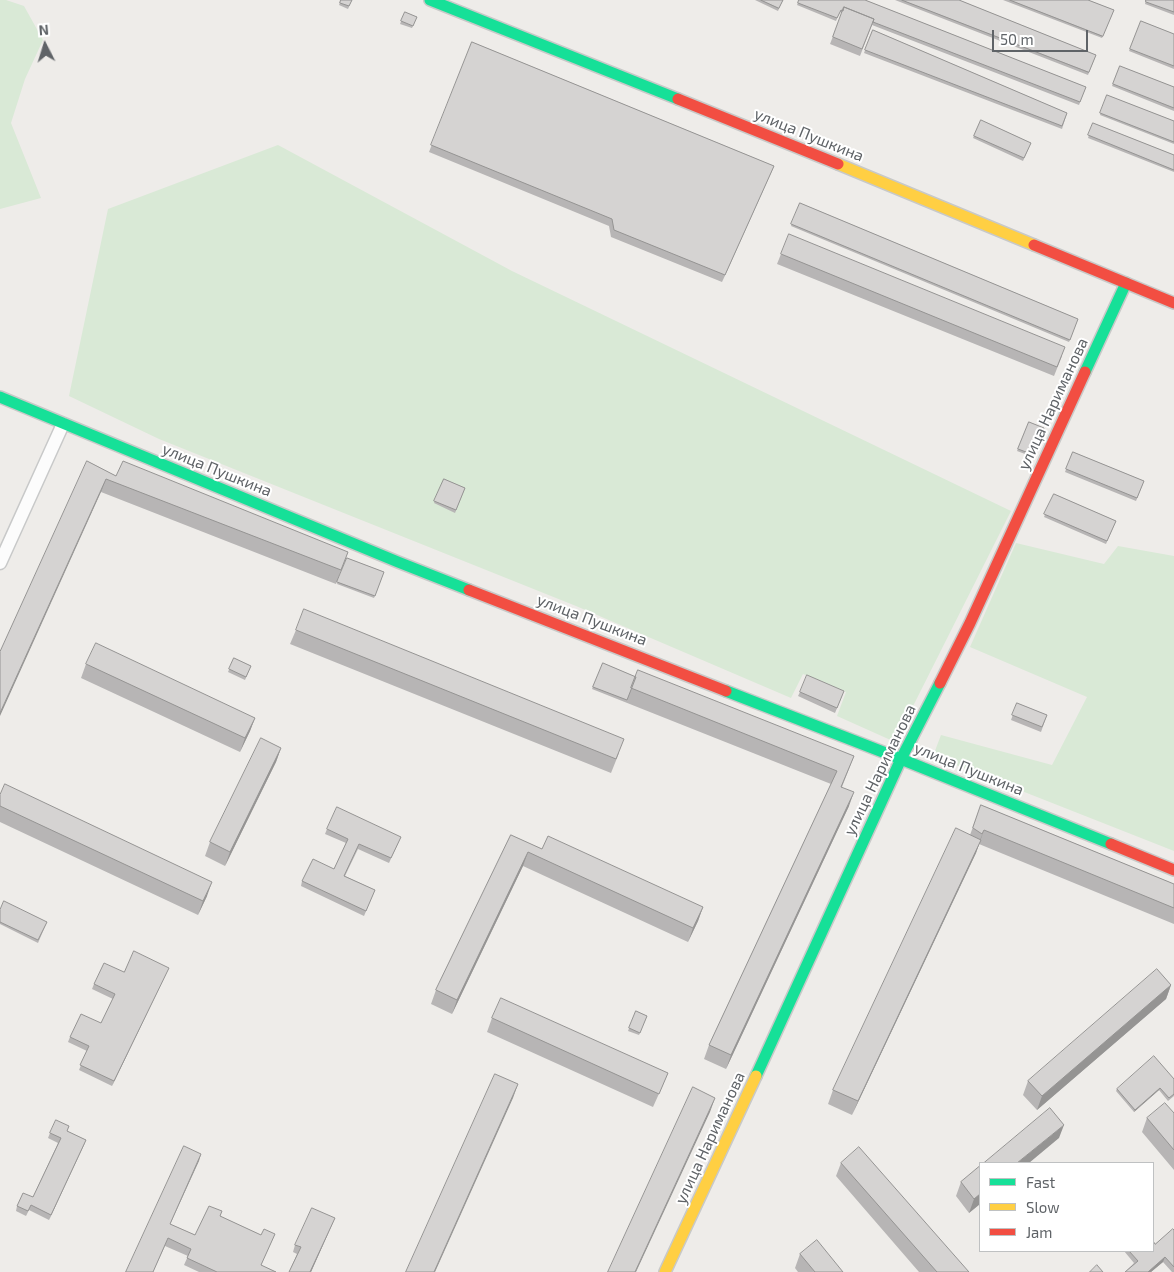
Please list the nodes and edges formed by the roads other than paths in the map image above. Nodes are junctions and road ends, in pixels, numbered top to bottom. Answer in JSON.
{"nodes":[{"id":1,"x":430,"y":0,"type":"edge"},
{"id":2,"x":1126,"y":283,"type":"junction"},
{"id":3,"x":1174,"y":303,"type":"edge"},
{"id":4,"x":0,"y":397,"type":"edge"},
{"id":5,"x":63,"y":424,"type":"junction"},
{"id":6,"x":0,"y":563,"type":"edge"},
{"id":7,"x":902,"y":759,"type":"junction"},
{"id":8,"x":1174,"y":870,"type":"edge"},
{"id":9,"x":665,"y":1272,"type":"edge"}],
"edges":[{"from":1,"to":2,"type":"street","name":"улица Пушкина"},
{"from":2,"to":3,"type":"street","name":"улица Пушкина"},
{"from":2,"to":7,"type":"street","name":"улица Нариманова"},
{"from":4,"to":5,"type":"street","name":"улица Пушкина"},
{"from":5,"to":6,"type":"street"},
{"from":5,"to":7,"type":"street","name":"улица Пушкина"},
{"from":7,"to":8,"type":"street","name":"улица Пушкина"},
{"from":7,"to":9,"type":"street","name":"улица Нариманова"}]}
